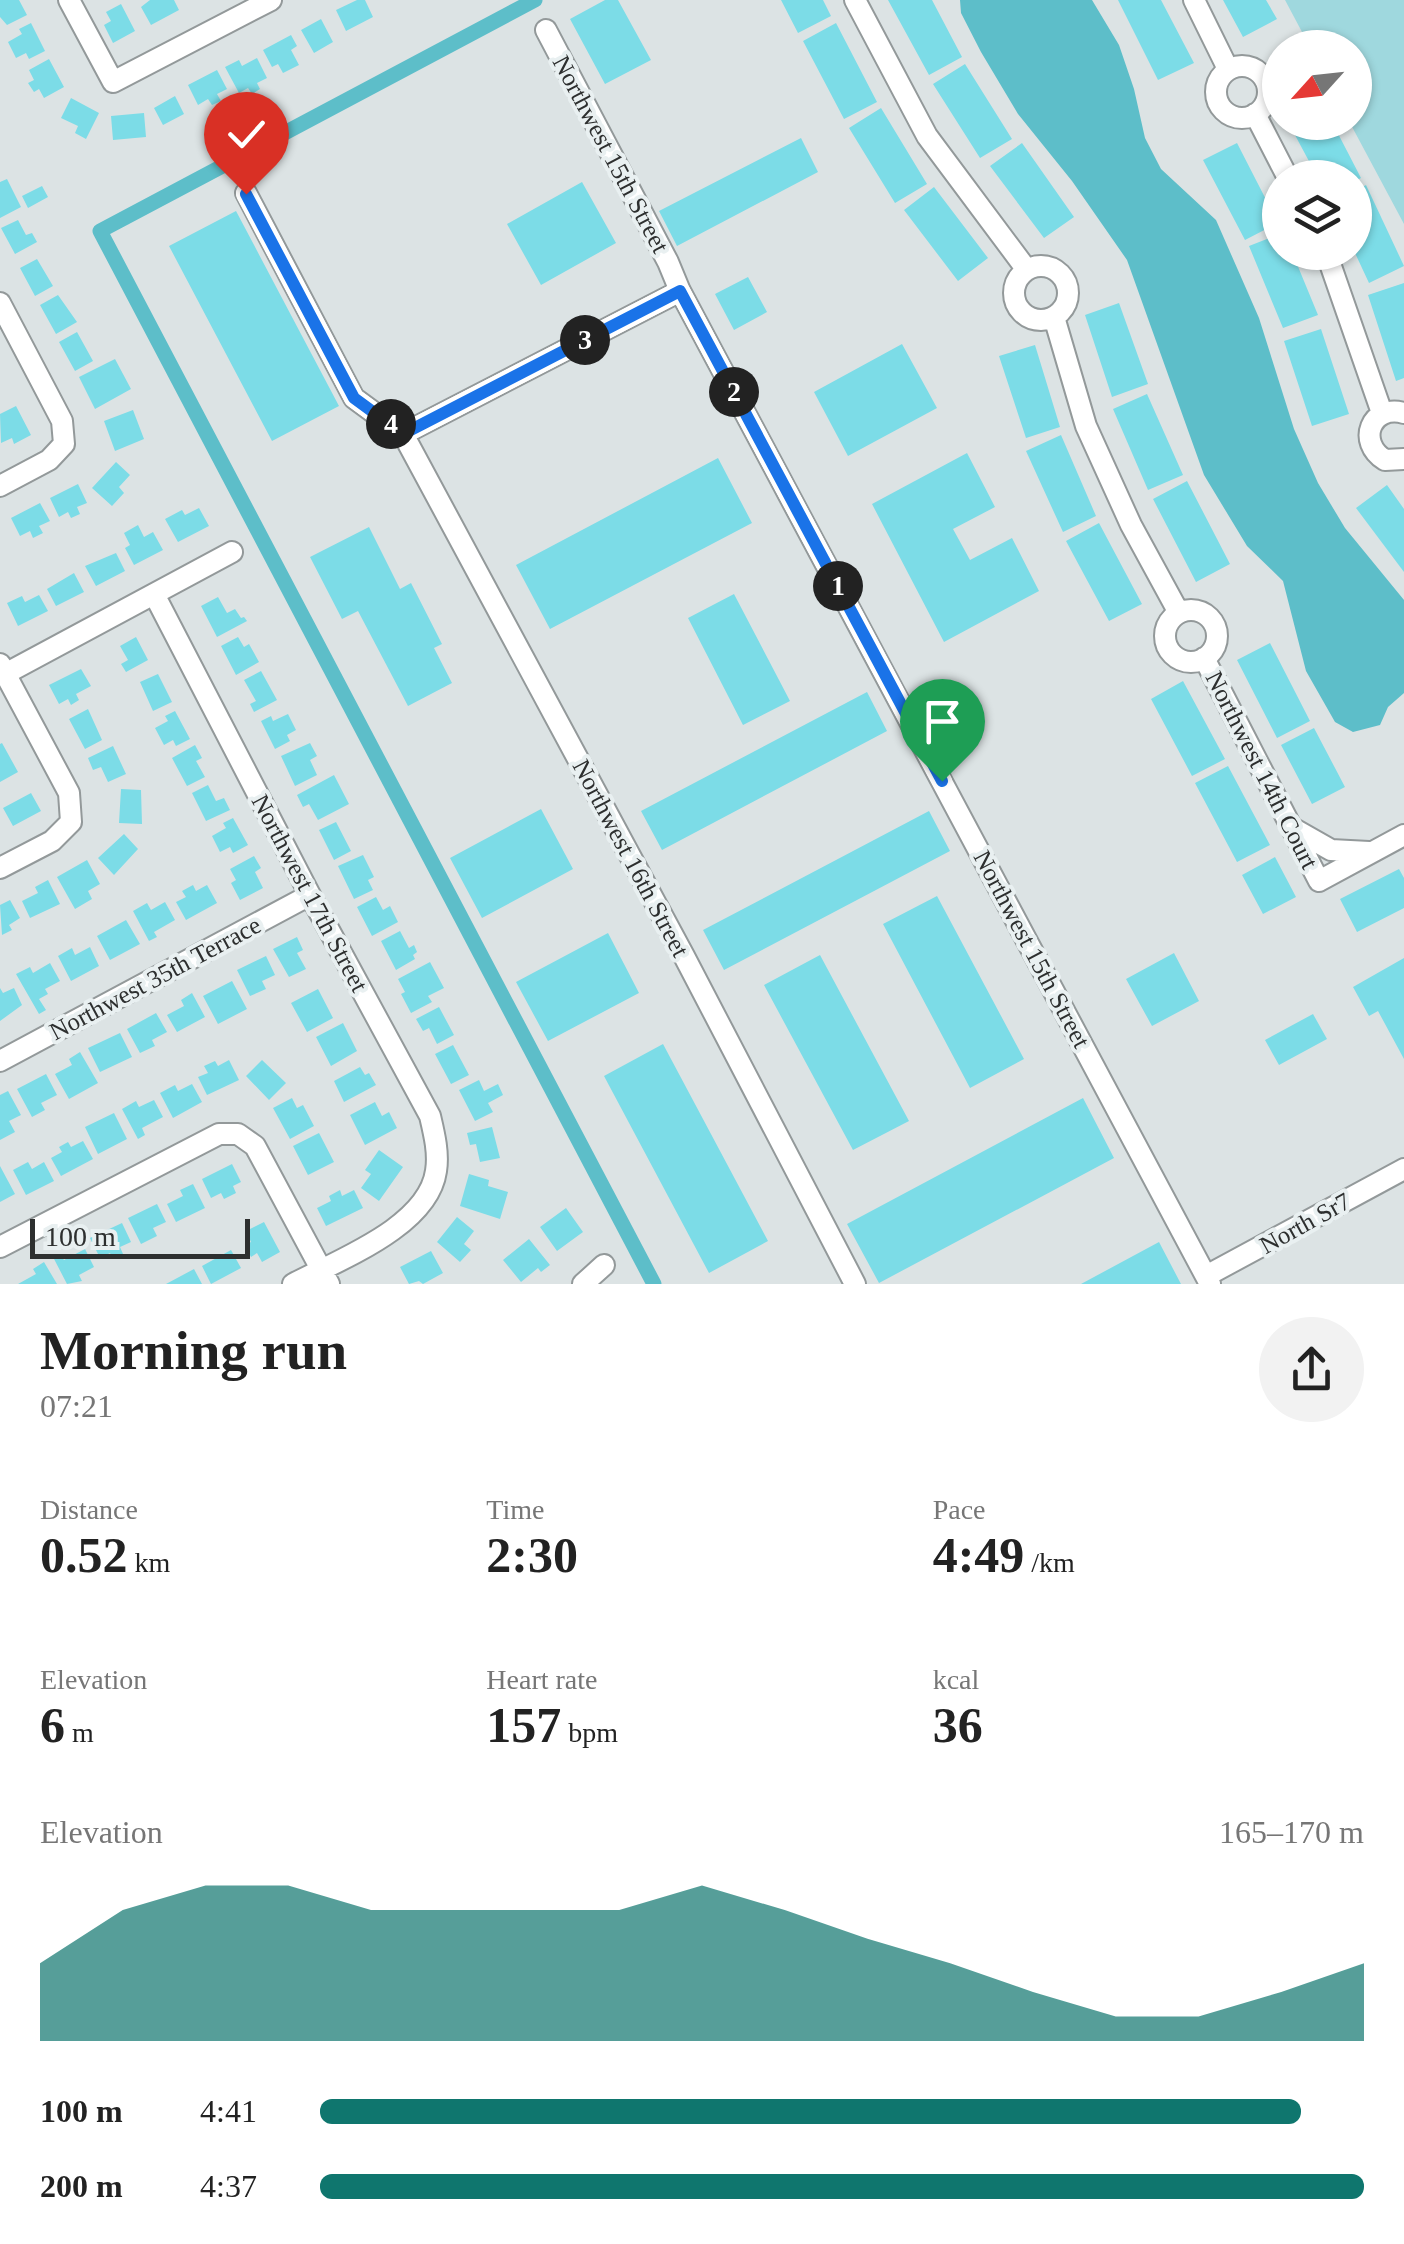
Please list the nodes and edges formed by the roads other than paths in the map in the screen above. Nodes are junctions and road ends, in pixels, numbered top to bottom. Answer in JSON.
{"nodes":[{"id":1,"x":69,"y":0,"type":"edge"},
{"id":2,"x":271,"y":0,"type":"edge"},
{"id":3,"x":856,"y":0,"type":"edge"},
{"id":4,"x":1194,"y":0,"type":"edge"},
{"id":5,"x":546,"y":30,"type":"dead end"},
{"id":6,"x":1228,"y":69,"type":"junction"},
{"id":7,"x":1255,"y":114,"type":"junction"},
{"id":8,"x":1279,"y":160,"type":"edge"},
{"id":9,"x":246,"y":194,"type":"dead end"},
{"id":10,"x":1028,"y":270,"type":"junction"},
{"id":11,"x":1332,"y":270,"type":"edge"},
{"id":12,"x":680,"y":291,"type":"junction"},
{"id":13,"x":0,"y":303,"type":"edge"},
{"id":14,"x":1054,"y":317,"type":"junction"},
{"id":15,"x":1382,"y":413,"type":"junction"},
{"id":16,"x":1404,"y":413,"type":"edge"},
{"id":17,"x":403,"y":434,"type":"junction"},
{"id":18,"x":1404,"y":459,"type":"edge"},
{"id":19,"x":0,"y":486,"type":"edge"},
{"id":20,"x":232,"y":552,"type":"dead end"},
{"id":21,"x":154,"y":594,"type":"junction"},
{"id":22,"x":1179,"y":613,"type":"junction"},
{"id":23,"x":1204,"y":658,"type":"junction"},
{"id":24,"x":3,"y":669,"type":"edge"},
{"id":25,"x":1289,"y":824,"type":"junction"},
{"id":26,"x":1404,"y":835,"type":"edge"},
{"id":27,"x":1371,"y":852,"type":"junction"},
{"id":28,"x":0,"y":868,"type":"edge"},
{"id":29,"x":310,"y":894,"type":"junction"},
{"id":30,"x":0,"y":1060,"type":"edge"},
{"id":31,"x":1404,"y":1169,"type":"edge"},
{"id":32,"x":0,"y":1247,"type":"edge"},
{"id":33,"x":604,"y":1265,"type":"dead end"},
{"id":34,"x":325,"y":1277,"type":"edge"},
{"id":35,"x":1208,"y":1280,"type":"edge"},
{"id":36,"x":293,"y":1284,"type":"edge"},
{"id":37,"x":583,"y":1284,"type":"edge"},
{"id":38,"x":855,"y":1284,"type":"edge"}],
"edges":[{"from":1,"to":2,"type":"street"},
{"from":3,"to":10,"type":"street"},
{"from":4,"to":6,"type":"street"},
{"from":5,"to":12,"type":"street","name":"Northwest 15th Street"},
{"from":6,"to":7,"type":"street"},
{"from":6,"to":7,"type":"street"},
{"from":7,"to":8,"type":"street"},
{"from":9,"to":17,"type":"street"},
{"from":10,"to":14,"type":"street"},
{"from":10,"to":14,"type":"street"},
{"from":11,"to":15,"type":"street"},
{"from":12,"to":17,"type":"street"},
{"from":12,"to":35,"type":"street","name":"Northwest 15th Street"},
{"from":13,"to":19,"type":"street"},
{"from":14,"to":22,"type":"street"},
{"from":15,"to":16,"type":"street"},
{"from":15,"to":18,"type":"street"},
{"from":17,"to":38,"type":"street","name":"Northwest 16th Street"},
{"from":20,"to":21,"type":"street"},
{"from":21,"to":24,"type":"street"},
{"from":21,"to":29,"type":"street","name":"Northwest 17th Street"},
{"from":22,"to":23,"type":"street"},
{"from":22,"to":23,"type":"street"},
{"from":23,"to":25,"type":"street","name":"Northwest 14th Court"},
{"from":24,"to":28,"type":"street"},
{"from":25,"to":27,"type":"street"},
{"from":25,"to":27,"type":"street","name":"Northwest 14th Court"},
{"from":26,"to":27,"type":"street"},
{"from":29,"to":30,"type":"street","name":"Northwest 35th Terrace"},
{"from":29,"to":34,"type":"street","name":"Northwest 17th Street"},
{"from":31,"to":35,"type":"street","name":"North Sr7"},
{"from":32,"to":34,"type":"street"},
{"from":33,"to":37,"type":"street"},
{"from":34,"to":36,"type":"street"}]}
